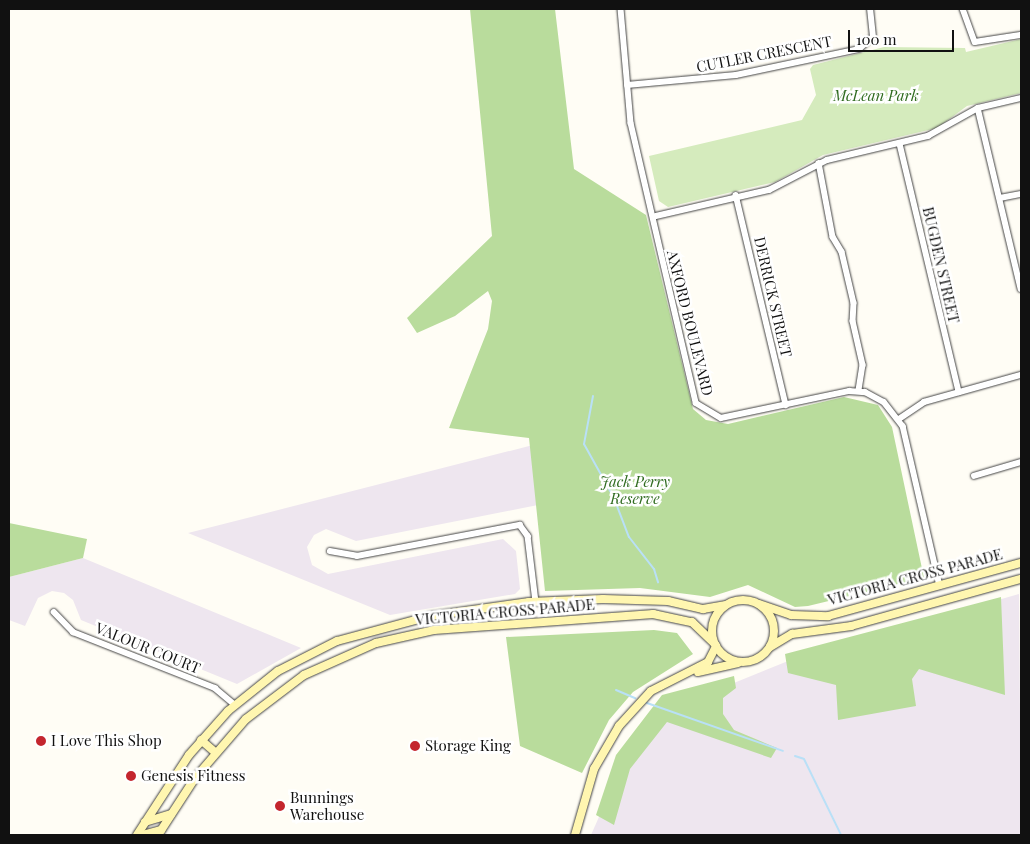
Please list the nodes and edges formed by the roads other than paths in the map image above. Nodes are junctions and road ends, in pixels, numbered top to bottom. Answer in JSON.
{"nodes":[{"id":1,"x":621,"y":9,"type":"edge"},
{"id":2,"x":870,"y":9,"type":"edge"},
{"id":3,"x":963,"y":9,"type":"edge"},
{"id":4,"x":1021,"y":35,"type":"edge"},
{"id":5,"x":627,"y":85,"type":"junction"},
{"id":6,"x":1021,"y":98,"type":"edge"},
{"id":7,"x":978,"y":108,"type":"junction"},
{"id":8,"x":900,"y":144,"type":"junction"},
{"id":9,"x":819,"y":163,"type":"junction"},
{"id":10,"x":1021,"y":194,"type":"edge"},
{"id":11,"x":736,"y":195,"type":"junction"},
{"id":12,"x":1000,"y":198,"type":"junction"},
{"id":13,"x":656,"y":216,"type":"junction"},
{"id":14,"x":1021,"y":286,"type":"edge"},
{"id":15,"x":1021,"y":375,"type":"edge"},
{"id":16,"x":859,"y":391,"type":"junction"},
{"id":17,"x":959,"y":392,"type":"junction"},
{"id":18,"x":786,"y":405,"type":"junction"},
{"id":19,"x":900,"y":419,"type":"junction"},
{"id":20,"x":1021,"y":462,"type":"edge"},
{"id":21,"x":974,"y":476,"type":"dead end"},
{"id":22,"x":330,"y":551,"type":"dead end"},
{"id":23,"x":1021,"y":563,"type":"edge"},
{"id":24,"x":1021,"y":579,"type":"edge"},
{"id":25,"x":940,"y":586,"type":"junction"},
{"id":26,"x":944,"y":601,"type":"junction"},
{"id":27,"x":536,"y":602,"type":"junction"},
{"id":28,"x":759,"y":604,"type":"junction"},
{"id":29,"x":725,"y":605,"type":"junction"},
{"id":30,"x":54,"y":612,"type":"dead end"},
{"id":31,"x":716,"y":645,"type":"junction"},
{"id":32,"x":770,"y":647,"type":"junction"},
{"id":33,"x":740,"y":663,"type":"junction"},
{"id":34,"x":690,"y":673,"type":"junction"},
{"id":35,"x":235,"y":705,"type":"junction"},
{"id":36,"x":201,"y":740,"type":"junction"},
{"id":37,"x":215,"y":752,"type":"junction"},
{"id":38,"x":171,"y":814,"type":"junction"},
{"id":39,"x":145,"y":822,"type":"junction"},
{"id":40,"x":160,"y":833,"type":"edge"},
{"id":41,"x":137,"y":835,"type":"edge"},
{"id":42,"x":142,"y":835,"type":"edge"},
{"id":43,"x":576,"y":835,"type":"edge"}],
"edges":[{"from":1,"to":5,"type":"street","name":"AXFORD BOULEVARD"},
{"from":2,"to":5,"type":"street","name":"CUTLER CRESCENT"},
{"from":3,"to":4,"type":"street"},
{"from":5,"to":13,"type":"street","name":"AXFORD BOULEVARD"},
{"from":6,"to":7,"type":"street"},
{"from":7,"to":8,"type":"street"},
{"from":7,"to":12,"type":"street"},
{"from":8,"to":9,"type":"street"},
{"from":8,"to":17,"type":"street","name":"BUGDEN STREET"},
{"from":9,"to":11,"type":"street"},
{"from":9,"to":16,"type":"street"},
{"from":10,"to":12,"type":"street"},
{"from":11,"to":13,"type":"street"},
{"from":11,"to":18,"type":"street","name":"DERRICK STREET"},
{"from":12,"to":14,"type":"street"},
{"from":13,"to":18,"type":"street","name":"AXFORD BOULEVARD"},
{"from":15,"to":17,"type":"street"},
{"from":16,"to":18,"type":"street","name":"AXFORD BOULEVARD"},
{"from":16,"to":19,"type":"street"},
{"from":17,"to":19,"type":"street"},
{"from":19,"to":25,"type":"street"},
{"from":20,"to":21,"type":"street"},
{"from":22,"to":27,"type":"street"},
{"from":23,"to":25,"type":"main road","name":"VICTORIA CROSS PARADE"},
{"from":24,"to":26,"type":"main road","name":"VICTORIA CROSS PARADE"},
{"from":25,"to":26,"type":"main road"},
{"from":25,"to":28,"type":"main road","name":"VICTORIA CROSS PARADE"},
{"from":26,"to":32,"type":"main road","name":"VICTORIA CROSS PARADE"},
{"from":27,"to":29,"type":"main road","name":"VICTORIA CROSS PARADE"},
{"from":27,"to":35,"type":"main road","name":"VICTORIA CROSS PARADE"},
{"from":28,"to":29,"type":"main road"},
{"from":28,"to":32,"type":"main road"},
{"from":29,"to":31,"type":"main road"},
{"from":30,"to":35,"type":"street","name":"VALOUR COURT"},
{"from":31,"to":33,"type":"main road"},
{"from":31,"to":34,"type":"main road"},
{"from":31,"to":37,"type":"main road","name":"VICTORIA CROSS PARADE"},
{"from":32,"to":33,"type":"main road"},
{"from":33,"to":34,"type":"main road"},
{"from":34,"to":43,"type":"main road"},
{"from":35,"to":36,"type":"main road","name":"VICTORIA CROSS PARADE"},
{"from":36,"to":37,"type":"main road"},
{"from":36,"to":39,"type":"main road","name":"VICTORIA CROSS PARADE"},
{"from":37,"to":38,"type":"main road","name":"VICTORIA CROSS PARADE"},
{"from":38,"to":39,"type":"main road"},
{"from":38,"to":40,"type":"main road","name":"VICTORIA CROSS PARADE"},
{"from":39,"to":41,"type":"main road","name":"VICTORIA CROSS PARADE"},
{"from":40,"to":42,"type":"main road"}]}
